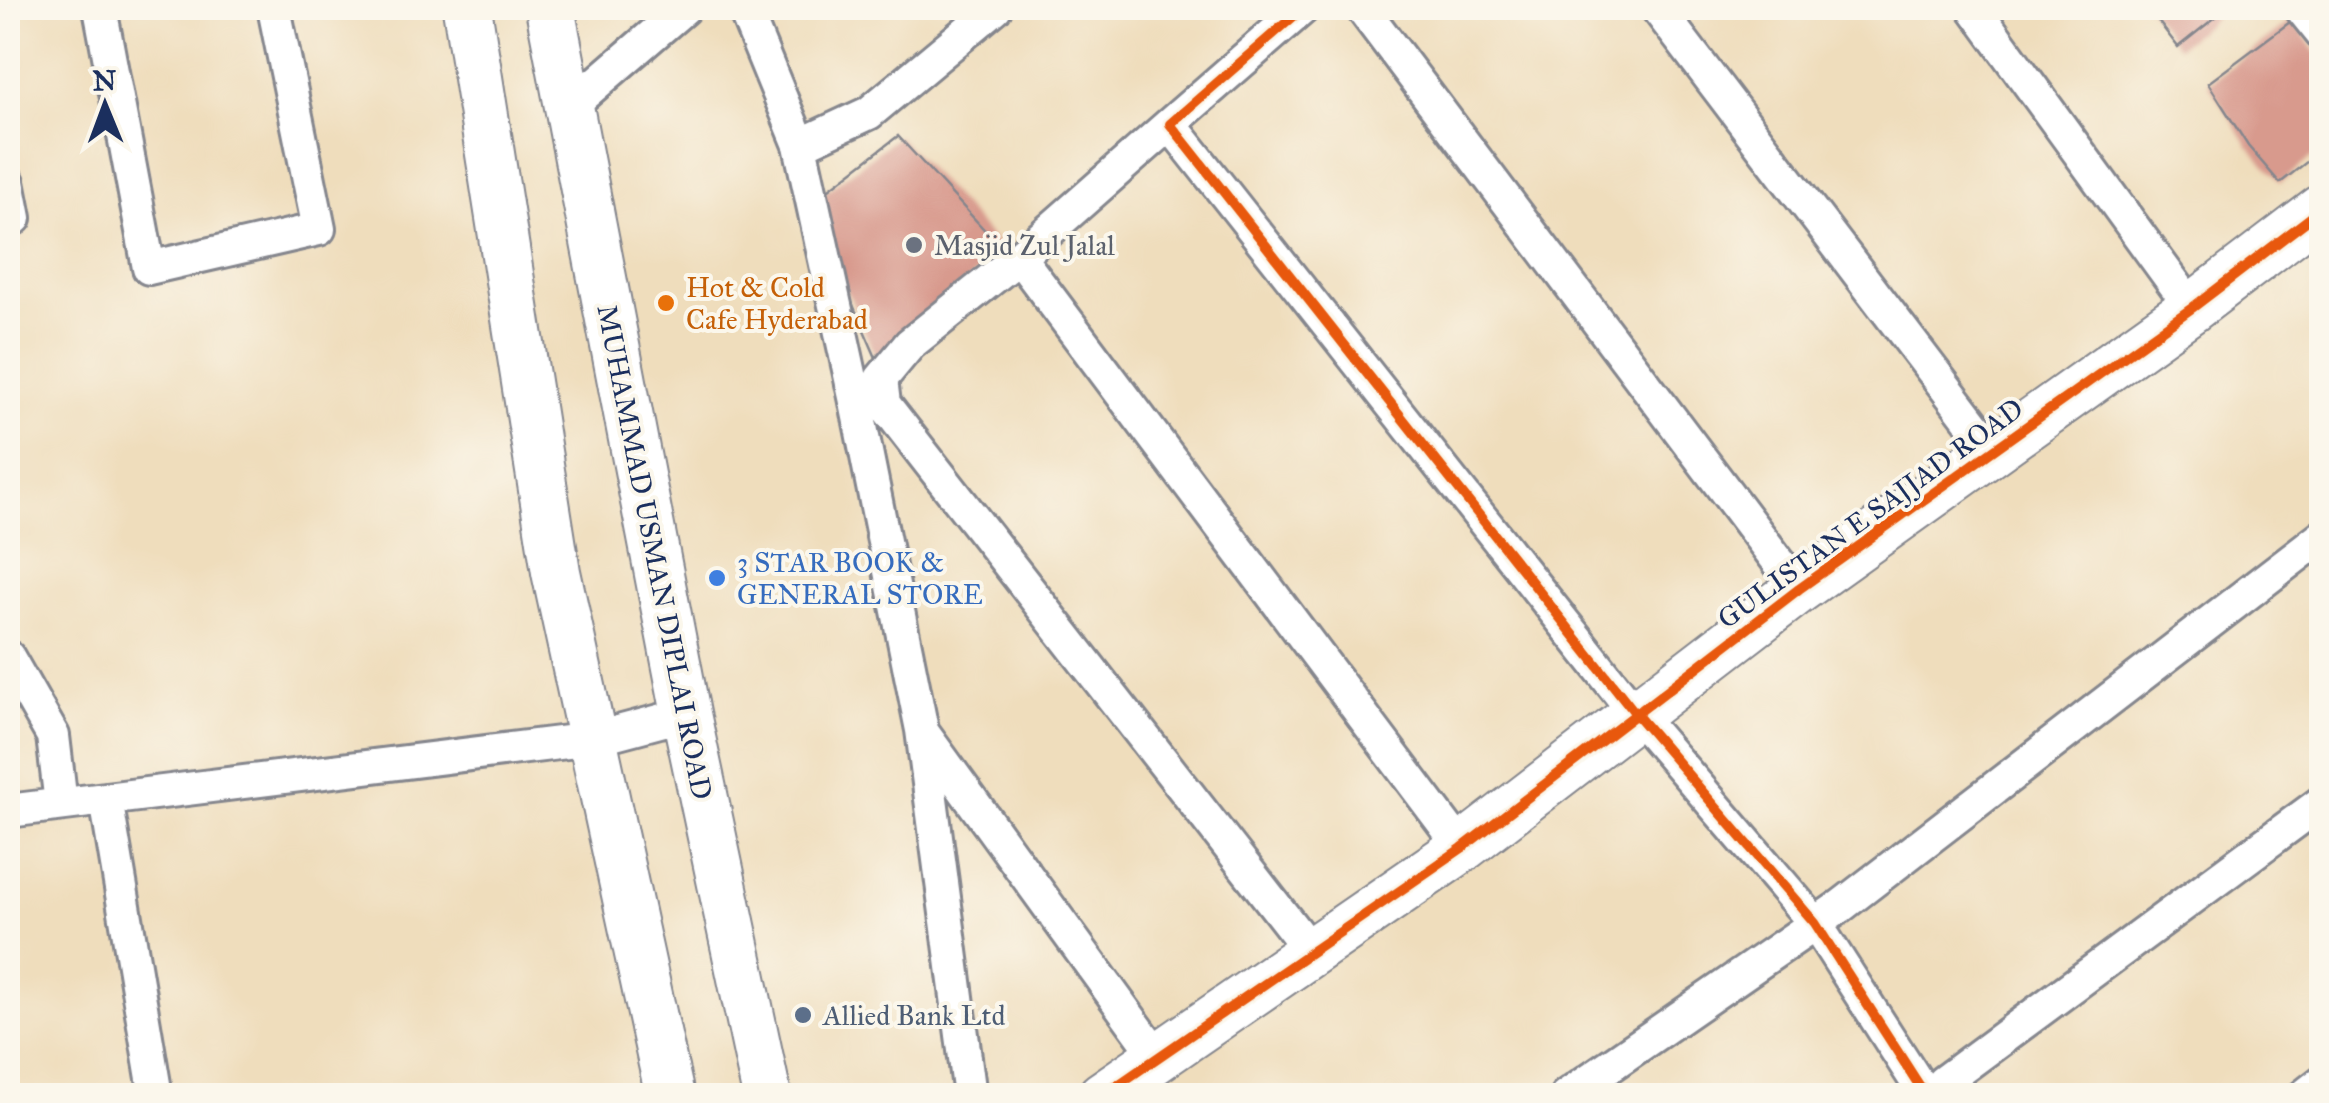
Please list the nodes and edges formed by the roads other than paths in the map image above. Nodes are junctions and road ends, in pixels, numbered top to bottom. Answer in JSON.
{"nodes":[{"id":1,"x":100,"y":8,"type":"edge"},
{"id":2,"x":274,"y":8,"type":"edge"},
{"id":3,"x":467,"y":8,"type":"edge"},
{"id":4,"x":550,"y":8,"type":"edge"},
{"id":5,"x":684,"y":8,"type":"edge"},
{"id":6,"x":744,"y":8,"type":"edge"},
{"id":7,"x":995,"y":8,"type":"edge"},
{"id":8,"x":1302,"y":8,"type":"edge"},
{"id":9,"x":1362,"y":8,"type":"edge"},
{"id":10,"x":1657,"y":8,"type":"edge"},
{"id":11,"x":1974,"y":8,"type":"edge"},
{"id":12,"x":2301,"y":8,"type":"edge"},
{"id":13,"x":2322,"y":34,"type":"edge"},
{"id":14,"x":568,"y":108,"type":"junction"},
{"id":15,"x":1170,"y":124,"type":"junction"},
{"id":16,"x":800,"y":145,"type":"junction"},
{"id":17,"x":8,"y":182,"type":"edge"},
{"id":18,"x":2322,"y":209,"type":"edge"},
{"id":19,"x":16,"y":218,"type":"dead end"},
{"id":20,"x":1019,"y":257,"type":"junction"},
{"id":21,"x":2192,"y":308,"type":"junction"},
{"id":22,"x":1993,"y":450,"type":"junction"},
{"id":23,"x":2322,"y":536,"type":"edge"},
{"id":24,"x":1799,"y":588,"type":"junction"},
{"id":25,"x":8,"y":657,"type":"edge"},
{"id":26,"x":686,"y":714,"type":"junction"},
{"id":27,"x":1636,"y":714,"type":"junction"},
{"id":28,"x":922,"y":730,"type":"junction"},
{"id":29,"x":592,"y":740,"type":"junction"},
{"id":30,"x":106,"y":799,"type":"junction"},
{"id":31,"x":2322,"y":802,"type":"edge"},
{"id":32,"x":61,"y":804,"type":"junction"},
{"id":33,"x":8,"y":811,"type":"edge"},
{"id":34,"x":1462,"y":848,"type":"junction"},
{"id":35,"x":1816,"y":924,"type":"junction"},
{"id":36,"x":1312,"y":954,"type":"junction"},
{"id":37,"x":1130,"y":1082,"type":"edge"},
{"id":38,"x":2322,"y":1082,"type":"edge"},
{"id":39,"x":1934,"y":1088,"type":"edge"},
{"id":40,"x":156,"y":1096,"type":"edge"},
{"id":41,"x":670,"y":1096,"type":"edge"},
{"id":42,"x":767,"y":1096,"type":"edge"},
{"id":43,"x":970,"y":1096,"type":"edge"},
{"id":44,"x":1566,"y":1096,"type":"edge"},
{"id":45,"x":2304,"y":1096,"type":"edge"}],
"edges":[{"from":1,"to":2,"type":"street"},
{"from":3,"to":29,"type":"street"},
{"from":4,"to":14,"type":"street","name":"MUHAMMAD USMAN DIPLAI ROAD"},
{"from":5,"to":14,"type":"street"},
{"from":6,"to":16,"type":"street"},
{"from":7,"to":16,"type":"street"},
{"from":8,"to":15,"type":"street"},
{"from":9,"to":24,"type":"street"},
{"from":10,"to":22,"type":"street"},
{"from":11,"to":21,"type":"street"},
{"from":12,"to":13,"type":"street"},
{"from":14,"to":26,"type":"street","name":"MUHAMMAD USMAN DIPLAI ROAD"},
{"from":15,"to":20,"type":"street"},
{"from":15,"to":27,"type":"street"},
{"from":16,"to":28,"type":"street"},
{"from":17,"to":19,"type":"street"},
{"from":18,"to":21,"type":"street","name":"GULISTAN E SAJJAD ROAD"},
{"from":20,"to":34,"type":"street"},
{"from":20,"to":36,"type":"street"},
{"from":21,"to":22,"type":"street","name":"GULISTAN E SAJJAD ROAD"},
{"from":22,"to":24,"type":"street","name":"GULISTAN E SAJJAD ROAD"},
{"from":23,"to":35,"type":"street"},
{"from":24,"to":27,"type":"street","name":"GULISTAN E SAJJAD ROAD"},
{"from":25,"to":32,"type":"street"},
{"from":26,"to":29,"type":"street"},
{"from":26,"to":42,"type":"street","name":"MUHAMMAD USMAN DIPLAI ROAD"},
{"from":27,"to":34,"type":"street","name":"GULISTAN E SAJJAD ROAD"},
{"from":27,"to":35,"type":"street"},
{"from":28,"to":37,"type":"street"},
{"from":28,"to":43,"type":"street"},
{"from":29,"to":30,"type":"street"},
{"from":29,"to":41,"type":"street"},
{"from":30,"to":32,"type":"street"},
{"from":30,"to":40,"type":"street"},
{"from":31,"to":39,"type":"street"},
{"from":32,"to":33,"type":"street"},
{"from":34,"to":36,"type":"street","name":"GULISTAN E SAJJAD ROAD"},
{"from":35,"to":39,"type":"street"},
{"from":35,"to":44,"type":"street"},
{"from":36,"to":37,"type":"street","name":"GULISTAN E SAJJAD ROAD"},
{"from":38,"to":45,"type":"street"}]}
